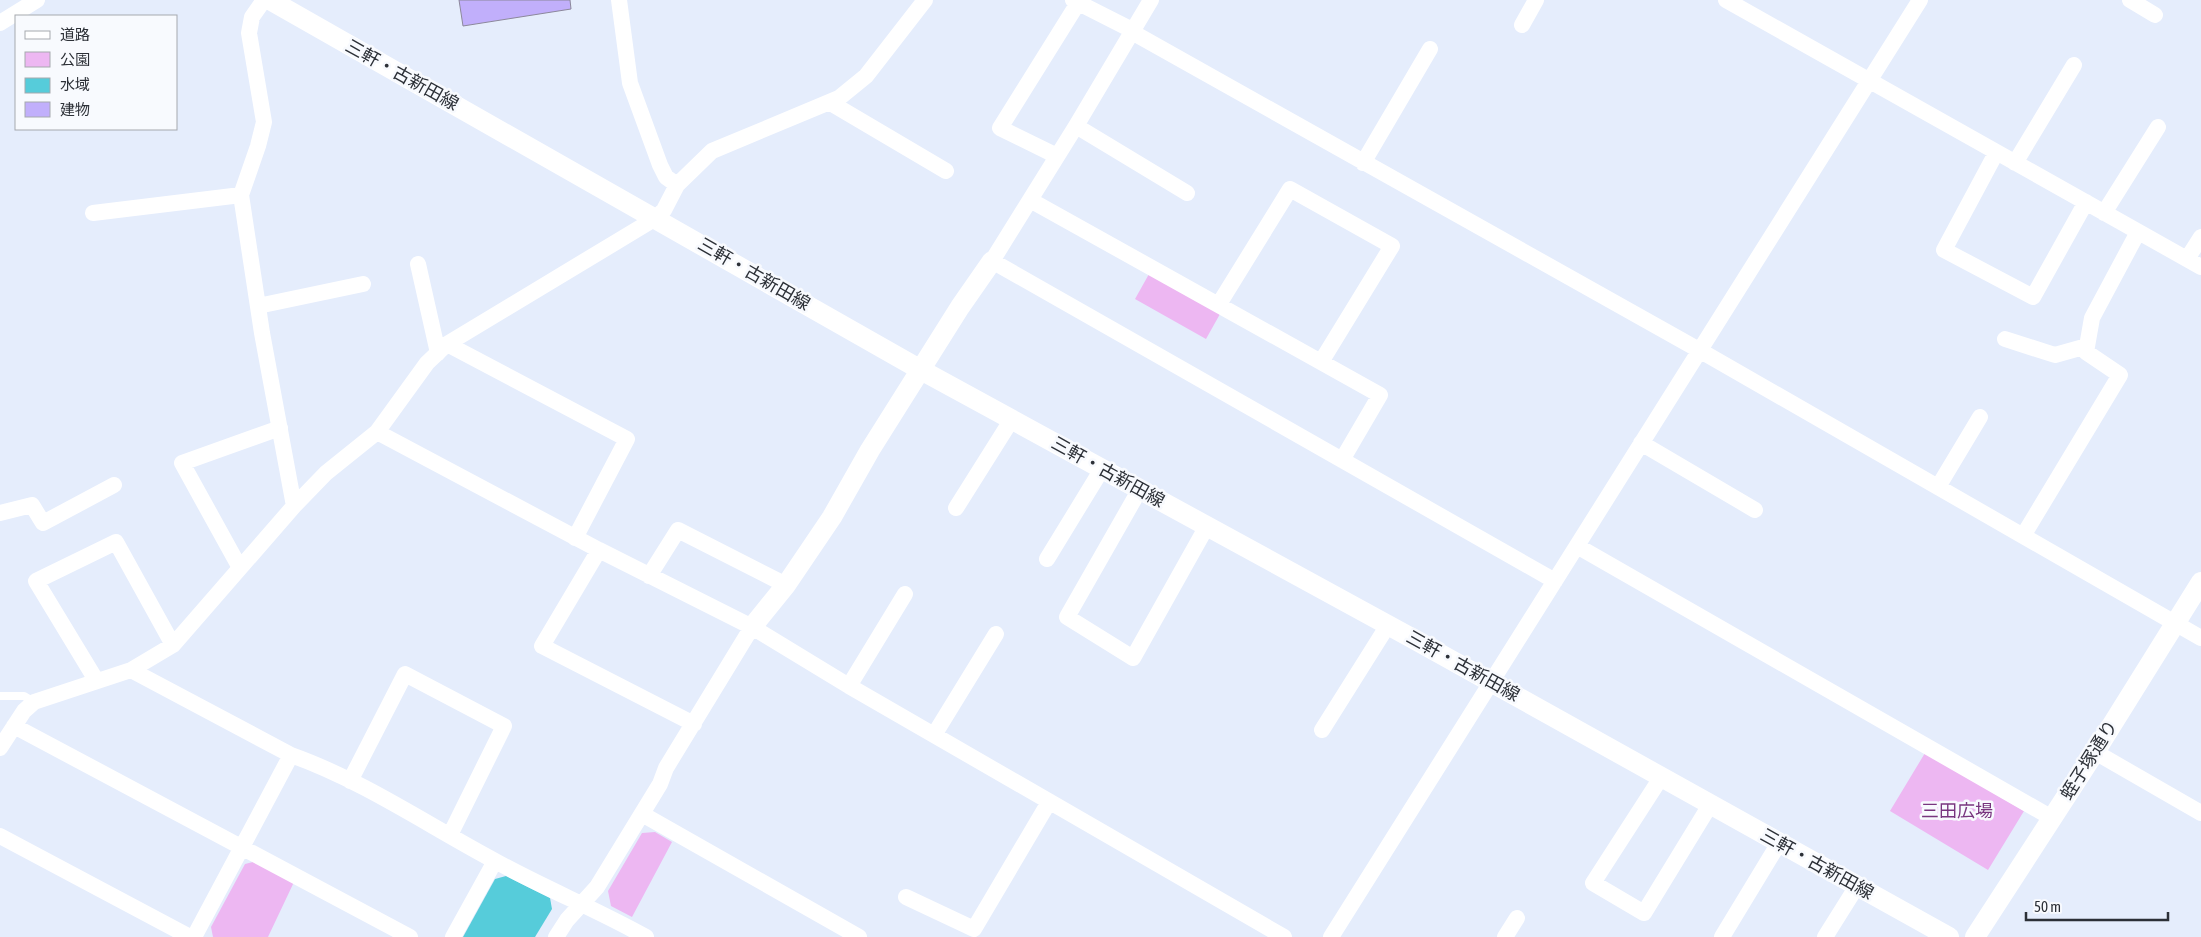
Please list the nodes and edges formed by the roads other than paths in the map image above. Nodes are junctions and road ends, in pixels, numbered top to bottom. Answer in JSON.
{"nodes":[{"id":1,"x":37,"y":0,"type":"edge"},
{"id":2,"x":264,"y":0,"type":"edge"},
{"id":3,"x":270,"y":0,"type":"edge"},
{"id":4,"x":619,"y":0,"type":"edge"},
{"id":5,"x":925,"y":0,"type":"edge"},
{"id":6,"x":1151,"y":0,"type":"edge"},
{"id":7,"x":1536,"y":0,"type":"edge"},
{"id":8,"x":1726,"y":0,"type":"edge"},
{"id":9,"x":1920,"y":0,"type":"edge"},
{"id":10,"x":2130,"y":0,"type":"edge"},
{"id":11,"x":1076,"y":1,"type":"edge"},
{"id":12,"x":19,"y":15,"type":"edge"},
{"id":13,"x":2155,"y":15,"type":"dead end"},
{"id":14,"x":1522,"y":25,"type":"dead end"},
{"id":15,"x":1132,"y":30,"type":"junction"},
{"id":16,"x":1430,"y":49,"type":"dead end"},
{"id":17,"x":2074,"y":66,"type":"dead end"},
{"id":18,"x":1869,"y":82,"type":"junction"},
{"id":19,"x":829,"y":102,"type":"junction"},
{"id":20,"x":1076,"y":126,"type":"junction"},
{"id":21,"x":2158,"y":127,"type":"dead end"},
{"id":22,"x":1996,"y":153,"type":"junction"},
{"id":23,"x":1057,"y":156,"type":"junction"},
{"id":24,"x":1363,"y":163,"type":"junction"},
{"id":25,"x":2015,"y":163,"type":"junction"},
{"id":26,"x":946,"y":170,"type":"dead end"},
{"id":27,"x":677,"y":185,"type":"junction"},
{"id":28,"x":1187,"y":193,"type":"dead end"},
{"id":29,"x":241,"y":194,"type":"junction"},
{"id":30,"x":1030,"y":200,"type":"junction"},
{"id":31,"x":2086,"y":202,"type":"junction"},
{"id":32,"x":93,"y":213,"type":"dead end"},
{"id":33,"x":2104,"y":213,"type":"junction"},
{"id":34,"x":656,"y":218,"type":"junction"},
{"id":35,"x":2138,"y":232,"type":"junction"},
{"id":36,"x":2201,"y":237,"type":"edge"},
{"id":37,"x":992,"y":261,"type":"junction"},
{"id":38,"x":2194,"y":263,"type":"edge"},
{"id":39,"x":418,"y":264,"type":"dead end"},
{"id":40,"x":363,"y":284,"type":"dead end"},
{"id":41,"x":1219,"y":304,"type":"junction"},
{"id":42,"x":258,"y":306,"type":"junction"},
{"id":43,"x":2005,"y":339,"type":"dead end"},
{"id":44,"x":2087,"y":346,"type":"junction"},
{"id":45,"x":443,"y":349,"type":"junction"},
{"id":46,"x":1699,"y":350,"type":"junction"},
{"id":47,"x":1321,"y":362,"type":"junction"},
{"id":48,"x":921,"y":370,"type":"junction"},
{"id":49,"x":1980,"y":417,"type":"dead end"},
{"id":50,"x":1012,"y":420,"type":"junction"},
{"id":51,"x":280,"y":428,"type":"junction"},
{"id":52,"x":377,"y":432,"type":"junction"},
{"id":53,"x":1641,"y":443,"type":"junction"},
{"id":54,"x":1342,"y":460,"type":"junction"},
{"id":55,"x":1102,"y":469,"type":"junction"},
{"id":56,"x":114,"y":485,"type":"dead end"},
{"id":57,"x":1938,"y":487,"type":"junction"},
{"id":58,"x":1140,"y":489,"type":"junction"},
{"id":59,"x":294,"y":506,"type":"junction"},
{"id":60,"x":956,"y":508,"type":"dead end"},
{"id":61,"x":1755,"y":510,"type":"dead end"},
{"id":62,"x":0,"y":513,"type":"edge"},
{"id":63,"x":1207,"y":526,"type":"junction"},
{"id":64,"x":2023,"y":536,"type":"junction"},
{"id":65,"x":575,"y":538,"type":"junction"},
{"id":66,"x":1577,"y":546,"type":"junction"},
{"id":67,"x":599,"y":550,"type":"junction"},
{"id":68,"x":1047,"y":559,"type":"dead end"},
{"id":69,"x":240,"y":568,"type":"junction"},
{"id":70,"x":649,"y":576,"type":"junction"},
{"id":71,"x":1555,"y":581,"type":"junction"},
{"id":72,"x":2201,"y":582,"type":"edge"},
{"id":73,"x":786,"y":585,"type":"junction"},
{"id":74,"x":905,"y":594,"type":"dead end"},
{"id":75,"x":2174,"y":623,"type":"junction"},
{"id":76,"x":1388,"y":626,"type":"junction"},
{"id":77,"x":752,"y":627,"type":"junction"},
{"id":78,"x":996,"y":634,"type":"dead end"},
{"id":79,"x":2201,"y":638,"type":"edge"},
{"id":80,"x":173,"y":645,"type":"junction"},
{"id":81,"x":132,"y":670,"type":"junction"},
{"id":82,"x":96,"y":680,"type":"junction"},
{"id":83,"x":1491,"y":682,"type":"junction"},
{"id":84,"x":848,"y":686,"type":"junction"},
{"id":85,"x":0,"y":696,"type":"edge"},
{"id":86,"x":34,"y":702,"type":"junction"},
{"id":87,"x":694,"y":724,"type":"junction"},
{"id":88,"x":14,"y":726,"type":"junction"},
{"id":89,"x":1322,"y":730,"type":"dead end"},
{"id":90,"x":934,"y":735,"type":"junction"},
{"id":91,"x":0,"y":748,"type":"edge"},
{"id":92,"x":2095,"y":752,"type":"junction"},
{"id":93,"x":291,"y":754,"type":"junction"},
{"id":94,"x":1662,"y":776,"type":"junction"},
{"id":95,"x":350,"y":781,"type":"junction"},
{"id":96,"x":1050,"y":802,"type":"junction"},
{"id":97,"x":1710,"y":805,"type":"junction"},
{"id":98,"x":2201,"y":813,"type":"edge"},
{"id":99,"x":642,"y":814,"type":"junction"},
{"id":100,"x":2052,"y":818,"type":"junction"},
{"id":101,"x":450,"y":835,"type":"junction"},
{"id":102,"x":0,"y":836,"type":"edge"},
{"id":103,"x":1779,"y":843,"type":"junction"},
{"id":104,"x":242,"y":847,"type":"junction"},
{"id":105,"x":495,"y":862,"type":"junction"},
{"id":106,"x":1857,"y":886,"type":"junction"},
{"id":107,"x":906,"y":897,"type":"dead end"},
{"id":108,"x":582,"y":904,"type":"junction"},
{"id":109,"x":1517,"y":918,"type":"dead end"},
{"id":110,"x":190,"y":937,"type":"edge"},
{"id":111,"x":194,"y":937,"type":"edge"},
{"id":112,"x":410,"y":937,"type":"edge"},
{"id":113,"x":453,"y":937,"type":"edge"},
{"id":114,"x":556,"y":937,"type":"edge"},
{"id":115,"x":646,"y":937,"type":"edge"},
{"id":116,"x":859,"y":937,"type":"edge"},
{"id":117,"x":1284,"y":937,"type":"edge"},
{"id":118,"x":1331,"y":937,"type":"edge"},
{"id":119,"x":1505,"y":937,"type":"edge"},
{"id":120,"x":1722,"y":937,"type":"edge"},
{"id":121,"x":1825,"y":937,"type":"edge"},
{"id":122,"x":1950,"y":937,"type":"edge"},
{"id":123,"x":1976,"y":937,"type":"edge"}],
"edges":[{"from":1,"to":12,"type":"street"},
{"from":2,"to":29,"type":"street"},
{"from":3,"to":34,"type":"street","name":"三軒・古新田線"},
{"from":4,"to":27,"type":"street"},
{"from":5,"to":19,"type":"street"},
{"from":6,"to":15,"type":"street"},
{"from":7,"to":14,"type":"street"},
{"from":8,"to":18,"type":"street"},
{"from":9,"to":18,"type":"street"},
{"from":10,"to":13,"type":"street"},
{"from":11,"to":15,"type":"street"},
{"from":11,"to":23,"type":"street"},
{"from":15,"to":20,"type":"street"},
{"from":15,"to":24,"type":"street"},
{"from":16,"to":24,"type":"street"},
{"from":17,"to":25,"type":"street"},
{"from":18,"to":22,"type":"street"},
{"from":18,"to":46,"type":"street"},
{"from":19,"to":26,"type":"street"},
{"from":19,"to":27,"type":"street"},
{"from":20,"to":23,"type":"street"},
{"from":20,"to":28,"type":"street"},
{"from":21,"to":33,"type":"street"},
{"from":22,"to":25,"type":"street"},
{"from":22,"to":31,"type":"street"},
{"from":23,"to":30,"type":"street"},
{"from":24,"to":46,"type":"street"},
{"from":25,"to":31,"type":"street"},
{"from":27,"to":34,"type":"street"},
{"from":29,"to":32,"type":"street"},
{"from":29,"to":42,"type":"street"},
{"from":30,"to":37,"type":"street"},
{"from":30,"to":41,"type":"street"},
{"from":31,"to":33,"type":"street"},
{"from":33,"to":35,"type":"street"},
{"from":34,"to":45,"type":"street"},
{"from":34,"to":48,"type":"street","name":"三軒・古新田線"},
{"from":35,"to":38,"type":"street"},
{"from":35,"to":44,"type":"street"},
{"from":36,"to":38,"type":"street"},
{"from":37,"to":48,"type":"street"},
{"from":37,"to":54,"type":"street"},
{"from":39,"to":45,"type":"street"},
{"from":40,"to":42,"type":"street"},
{"from":41,"to":47,"type":"street"},
{"from":41,"to":47,"type":"street"},
{"from":42,"to":51,"type":"street"},
{"from":43,"to":44,"type":"street"},
{"from":44,"to":64,"type":"street"},
{"from":45,"to":52,"type":"street"},
{"from":45,"to":65,"type":"street"},
{"from":46,"to":53,"type":"street"},
{"from":46,"to":57,"type":"street"},
{"from":47,"to":54,"type":"street"},
{"from":48,"to":50,"type":"street","name":"三軒・古新田線"},
{"from":48,"to":73,"type":"street"},
{"from":49,"to":57,"type":"street"},
{"from":50,"to":55,"type":"street","name":"三軒・古新田線"},
{"from":50,"to":60,"type":"street"},
{"from":51,"to":59,"type":"street"},
{"from":51,"to":69,"type":"street"},
{"from":52,"to":59,"type":"street"},
{"from":52,"to":65,"type":"street"},
{"from":53,"to":61,"type":"street"},
{"from":53,"to":66,"type":"street"},
{"from":54,"to":71,"type":"street"},
{"from":55,"to":58,"type":"street","name":"三軒・古新田線"},
{"from":55,"to":68,"type":"street"},
{"from":56,"to":62,"type":"street"},
{"from":57,"to":64,"type":"street"},
{"from":58,"to":63,"type":"street","name":"三軒・古新田線"},
{"from":58,"to":63,"type":"street"},
{"from":59,"to":69,"type":"street"},
{"from":63,"to":76,"type":"street","name":"三軒・古新田線"},
{"from":64,"to":75,"type":"street"},
{"from":65,"to":67,"type":"street"},
{"from":66,"to":71,"type":"street"},
{"from":66,"to":100,"type":"street"},
{"from":67,"to":70,"type":"street"},
{"from":67,"to":87,"type":"street"},
{"from":69,"to":80,"type":"street"},
{"from":70,"to":73,"type":"street"},
{"from":70,"to":77,"type":"street"},
{"from":71,"to":83,"type":"street"},
{"from":72,"to":75,"type":"street","name":"蛭子塚通り"},
{"from":73,"to":77,"type":"street"},
{"from":74,"to":84,"type":"street"},
{"from":75,"to":79,"type":"street"},
{"from":75,"to":92,"type":"street","name":"蛭子塚通り"},
{"from":76,"to":83,"type":"street","name":"三軒・古新田線"},
{"from":76,"to":89,"type":"street"},
{"from":77,"to":84,"type":"street"},
{"from":77,"to":87,"type":"street"},
{"from":78,"to":90,"type":"street"},
{"from":80,"to":81,"type":"street"},
{"from":80,"to":82,"type":"street"},
{"from":81,"to":82,"type":"street"},
{"from":81,"to":93,"type":"street"},
{"from":82,"to":86,"type":"street"},
{"from":83,"to":94,"type":"street","name":"三軒・古新田線"},
{"from":83,"to":118,"type":"street"},
{"from":84,"to":90,"type":"street"},
{"from":85,"to":86,"type":"lane"},
{"from":86,"to":88,"type":"street"},
{"from":87,"to":99,"type":"street"},
{"from":88,"to":91,"type":"street"},
{"from":88,"to":104,"type":"street"},
{"from":90,"to":96,"type":"street"},
{"from":92,"to":98,"type":"street"},
{"from":92,"to":100,"type":"street","name":"蛭子塚通り"},
{"from":93,"to":95,"type":"street"},
{"from":93,"to":104,"type":"street"},
{"from":94,"to":97,"type":"street","name":"三軒・古新田線"},
{"from":94,"to":97,"type":"street"},
{"from":95,"to":101,"type":"street"},
{"from":95,"to":101,"type":"street"},
{"from":96,"to":107,"type":"street"},
{"from":96,"to":117,"type":"street"},
{"from":97,"to":103,"type":"street","name":"三軒・古新田線"},
{"from":99,"to":108,"type":"street"},
{"from":99,"to":116,"type":"street"},
{"from":100,"to":123,"type":"street","name":"蛭子塚通り"},
{"from":101,"to":105,"type":"street"},
{"from":102,"to":110,"type":"street"},
{"from":103,"to":106,"type":"street","name":"三軒・古新田線"},
{"from":103,"to":120,"type":"street"},
{"from":104,"to":111,"type":"street"},
{"from":104,"to":112,"type":"street"},
{"from":105,"to":108,"type":"street"},
{"from":105,"to":113,"type":"street"},
{"from":106,"to":121,"type":"street"},
{"from":106,"to":122,"type":"street","name":"三軒・古新田線"},
{"from":108,"to":114,"type":"street"},
{"from":108,"to":115,"type":"street"},
{"from":109,"to":119,"type":"street"}]}
